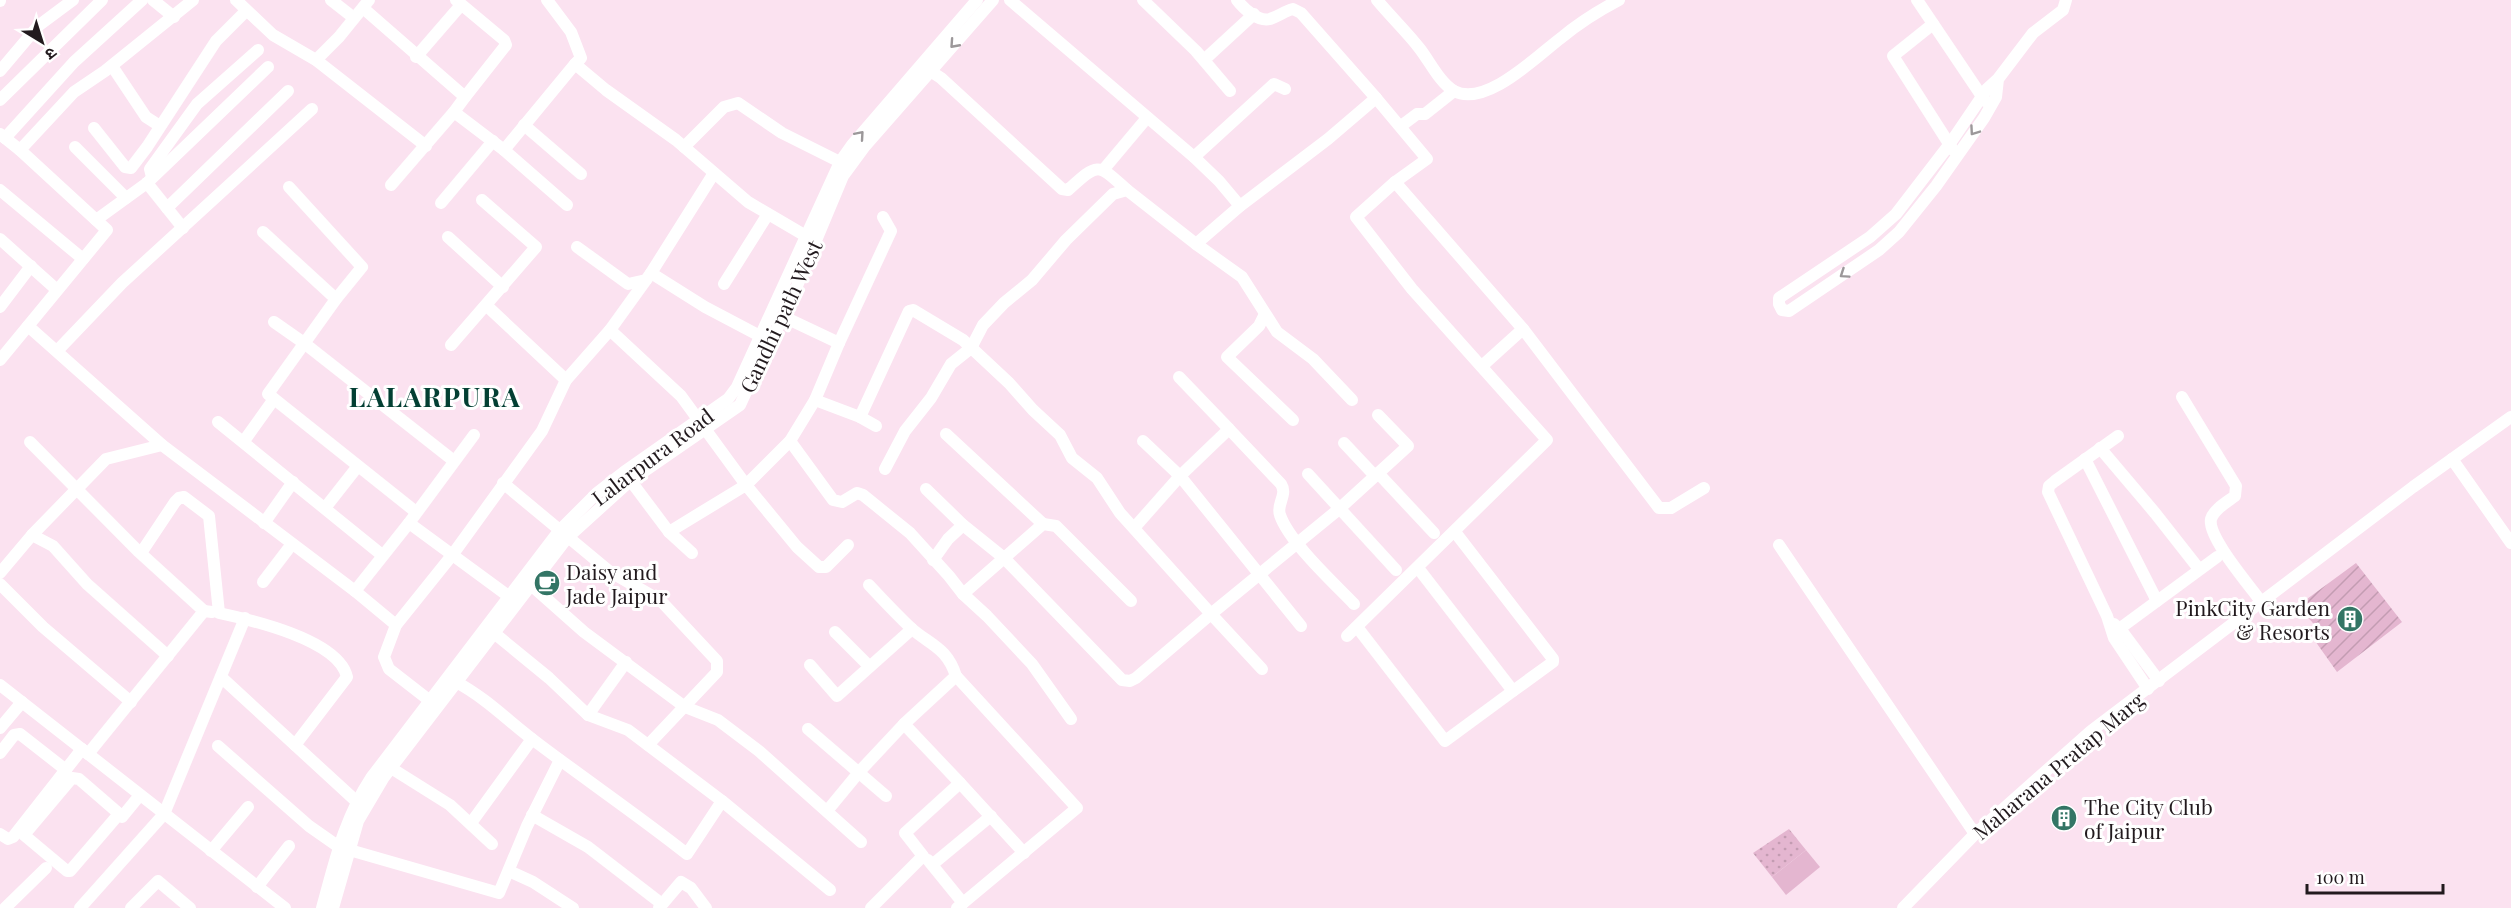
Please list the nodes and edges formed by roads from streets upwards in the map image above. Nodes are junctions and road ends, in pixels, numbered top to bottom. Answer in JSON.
{"nodes":[{"id":1,"x":73,"y":0,"type":"edge"},
{"id":2,"x":102,"y":0,"type":"edge"},
{"id":3,"x":142,"y":0,"type":"edge"},
{"id":4,"x":153,"y":0,"type":"edge"},
{"id":5,"x":193,"y":0,"type":"edge"},
{"id":6,"x":236,"y":0,"type":"edge"},
{"id":7,"x":331,"y":0,"type":"edge"},
{"id":8,"x":547,"y":0,"type":"edge"},
{"id":9,"x":993,"y":0,"type":"edge"},
{"id":10,"x":1010,"y":0,"type":"edge"},
{"id":11,"x":1143,"y":0,"type":"edge"},
{"id":12,"x":1237,"y":0,"type":"edge"},
{"id":13,"x":1285,"y":0,"type":"edge"},
{"id":14,"x":1377,"y":0,"type":"edge"},
{"id":15,"x":1619,"y":0,"type":"edge"},
{"id":16,"x":1917,"y":0,"type":"edge"},
{"id":17,"x":2066,"y":0,"type":"edge"},
{"id":18,"x":975,"y":1,"type":"edge"},
{"id":19,"x":458,"y":2,"type":"edge"},
{"id":20,"x":366,"y":4,"type":"edge"},
{"id":21,"x":246,"y":11,"type":"junction"},
{"id":22,"x":1254,"y":14,"type":"junction"},
{"id":23,"x":174,"y":17,"type":"junction"},
{"id":24,"x":354,"y":18,"type":"junction"},
{"id":25,"x":1268,"y":19,"type":"junction"},
{"id":26,"x":1933,"y":24,"type":"junction"},
{"id":27,"x":258,"y":50,"type":"dead end"},
{"id":28,"x":416,"y":57,"type":"junction"},
{"id":29,"x":316,"y":60,"type":"junction"},
{"id":30,"x":1204,"y":60,"type":"junction"},
{"id":31,"x":576,"y":64,"type":"junction"},
{"id":32,"x":112,"y":66,"type":"junction"},
{"id":33,"x":268,"y":67,"type":"dead end"},
{"id":34,"x":925,"y":68,"type":"junction"},
{"id":35,"x":0,"y":71,"type":"edge"},
{"id":36,"x":1285,"y":89,"type":"dead end"},
{"id":37,"x":288,"y":91,"type":"dead end"},
{"id":38,"x":1230,"y":91,"type":"dead end"},
{"id":39,"x":1454,"y":91,"type":"junction"},
{"id":40,"x":465,"y":97,"type":"junction"},
{"id":41,"x":1376,"y":98,"type":"junction"},
{"id":42,"x":0,"y":100,"type":"edge"},
{"id":43,"x":1986,"y":102,"type":"junction"},
{"id":44,"x":312,"y":110,"type":"dead end"},
{"id":45,"x":454,"y":112,"type":"junction"},
{"id":46,"x":1146,"y":119,"type":"junction"},
{"id":47,"x":524,"y":125,"type":"junction"},
{"id":48,"x":160,"y":126,"type":"junction"},
{"id":49,"x":1401,"y":126,"type":"junction"},
{"id":50,"x":94,"y":128,"type":"dead end"},
{"id":51,"x":3,"y":136,"type":"edge"},
{"id":52,"x":493,"y":141,"type":"junction"},
{"id":53,"x":426,"y":146,"type":"junction"},
{"id":54,"x":75,"y":147,"type":"dead end"},
{"id":55,"x":684,"y":147,"type":"junction"},
{"id":56,"x":20,"y":150,"type":"junction"},
{"id":57,"x":504,"y":150,"type":"junction"},
{"id":58,"x":1953,"y":150,"type":"junction"},
{"id":59,"x":1194,"y":158,"type":"junction"},
{"id":60,"x":840,"y":162,"type":"junction"},
{"id":61,"x":1104,"y":169,"type":"junction"},
{"id":62,"x":714,"y":173,"type":"junction"},
{"id":63,"x":581,"y":174,"type":"dead end"},
{"id":64,"x":1924,"y":178,"type":"junction"},
{"id":65,"x":149,"y":180,"type":"junction"},
{"id":66,"x":1395,"y":182,"type":"junction"},
{"id":67,"x":391,"y":184,"type":"dead end"},
{"id":68,"x":1936,"y":186,"type":"junction"},
{"id":69,"x":289,"y":187,"type":"dead end"},
{"id":70,"x":0,"y":190,"type":"edge"},
{"id":71,"x":1127,"y":190,"type":"junction"},
{"id":72,"x":126,"y":198,"type":"junction"},
{"id":73,"x":482,"y":200,"type":"dead end"},
{"id":74,"x":441,"y":203,"type":"dead end"},
{"id":75,"x":567,"y":205,"type":"dead end"},
{"id":76,"x":1239,"y":206,"type":"junction"},
{"id":77,"x":167,"y":208,"type":"junction"},
{"id":78,"x":1900,"y":209,"type":"junction"},
{"id":79,"x":768,"y":214,"type":"junction"},
{"id":80,"x":883,"y":217,"type":"dead end"},
{"id":81,"x":96,"y":220,"type":"junction"},
{"id":82,"x":1909,"y":221,"type":"junction"},
{"id":83,"x":183,"y":228,"type":"junction"},
{"id":84,"x":263,"y":232,"type":"dead end"},
{"id":85,"x":448,"y":237,"type":"dead end"},
{"id":86,"x":810,"y":238,"type":"junction"},
{"id":87,"x":0,"y":239,"type":"edge"},
{"id":88,"x":1196,"y":244,"type":"junction"},
{"id":89,"x":577,"y":247,"type":"dead end"},
{"id":90,"x":83,"y":259,"type":"junction"},
{"id":91,"x":31,"y":266,"type":"junction"},
{"id":92,"x":649,"y":277,"type":"junction"},
{"id":93,"x":724,"y":284,"type":"dead end"},
{"id":94,"x":503,"y":287,"type":"junction"},
{"id":95,"x":57,"y":290,"type":"junction"},
{"id":96,"x":336,"y":299,"type":"junction"},
{"id":97,"x":487,"y":306,"type":"junction"},
{"id":98,"x":0,"y":307,"type":"edge"},
{"id":99,"x":1265,"y":314,"type":"junction"},
{"id":100,"x":784,"y":317,"type":"junction"},
{"id":101,"x":274,"y":322,"type":"dead end"},
{"id":102,"x":28,"y":326,"type":"junction"},
{"id":103,"x":1523,"y":329,"type":"junction"},
{"id":104,"x":610,"y":330,"type":"junction"},
{"id":105,"x":760,"y":336,"type":"junction"},
{"id":106,"x":304,"y":343,"type":"junction"},
{"id":107,"x":838,"y":343,"type":"junction"},
{"id":108,"x":452,"y":345,"type":"dead end"},
{"id":109,"x":971,"y":348,"type":"junction"},
{"id":110,"x":57,"y":351,"type":"junction"},
{"id":111,"x":0,"y":360,"type":"edge"},
{"id":112,"x":1482,"y":366,"type":"junction"},
{"id":113,"x":1179,"y":377,"type":"dead end"},
{"id":114,"x":566,"y":380,"type":"junction"},
{"id":115,"x":2182,"y":397,"type":"dead end"},
{"id":116,"x":274,"y":399,"type":"junction"},
{"id":117,"x":816,"y":400,"type":"junction"},
{"id":118,"x":1352,"y":400,"type":"dead end"},
{"id":119,"x":1378,"y":415,"type":"dead end"},
{"id":120,"x":860,"y":417,"type":"junction"},
{"id":121,"x":2511,"y":417,"type":"edge"},
{"id":122,"x":1293,"y":420,"type":"dead end"},
{"id":123,"x":218,"y":422,"type":"dead end"},
{"id":124,"x":702,"y":425,"type":"junction"},
{"id":125,"x":876,"y":426,"type":"dead end"},
{"id":126,"x":1229,"y":429,"type":"junction"},
{"id":127,"x":946,"y":434,"type":"dead end"},
{"id":128,"x":474,"y":435,"type":"dead end"},
{"id":129,"x":2118,"y":436,"type":"dead end"},
{"id":130,"x":244,"y":441,"type":"junction"},
{"id":131,"x":790,"y":441,"type":"junction"},
{"id":132,"x":1143,"y":441,"type":"dead end"},
{"id":133,"x":30,"y":442,"type":"dead end"},
{"id":134,"x":1344,"y":443,"type":"dead end"},
{"id":135,"x":162,"y":445,"type":"junction"},
{"id":136,"x":2100,"y":448,"type":"junction"},
{"id":137,"x":2085,"y":459,"type":"junction"},
{"id":138,"x":2452,"y":459,"type":"junction"},
{"id":139,"x":454,"y":461,"type":"junction"},
{"id":140,"x":358,"y":466,"type":"junction"},
{"id":141,"x":885,"y":469,"type":"dead end"},
{"id":142,"x":1308,"y":474,"type":"dead end"},
{"id":143,"x":1377,"y":474,"type":"junction"},
{"id":144,"x":627,"y":476,"type":"junction"},
{"id":145,"x":1180,"y":476,"type":"junction"},
{"id":146,"x":294,"y":482,"type":"junction"},
{"id":147,"x":503,"y":483,"type":"junction"},
{"id":148,"x":746,"y":485,"type":"junction"},
{"id":149,"x":77,"y":488,"type":"junction"},
{"id":150,"x":1704,"y":488,"type":"dead end"},
{"id":151,"x":926,"y":489,"type":"dead end"},
{"id":152,"x":325,"y":508,"type":"junction"},
{"id":153,"x":1339,"y":509,"type":"junction"},
{"id":154,"x":416,"y":512,"type":"junction"},
{"id":155,"x":264,"y":523,"type":"junction"},
{"id":156,"x":410,"y":523,"type":"junction"},
{"id":157,"x":1043,"y":524,"type":"junction"},
{"id":158,"x":963,"y":525,"type":"junction"},
{"id":159,"x":1134,"y":528,"type":"junction"},
{"id":160,"x":669,"y":532,"type":"junction"},
{"id":161,"x":1455,"y":532,"type":"junction"},
{"id":162,"x":1434,"y":533,"type":"dead end"},
{"id":163,"x":563,"y":534,"type":"junction"},
{"id":164,"x":32,"y":535,"type":"junction"},
{"id":165,"x":2511,"y":543,"type":"edge"},
{"id":166,"x":292,"y":544,"type":"junction"},
{"id":167,"x":1298,"y":544,"type":"junction"},
{"id":168,"x":848,"y":545,"type":"dead end"},
{"id":169,"x":1779,"y":545,"type":"dead end"},
{"id":170,"x":692,"y":553,"type":"dead end"},
{"id":171,"x":141,"y":554,"type":"junction"},
{"id":172,"x":453,"y":554,"type":"junction"},
{"id":173,"x":382,"y":555,"type":"junction"},
{"id":174,"x":2217,"y":556,"type":"dead end"},
{"id":175,"x":1004,"y":558,"type":"junction"},
{"id":176,"x":933,"y":560,"type":"junction"},
{"id":177,"x":1418,"y":568,"type":"junction"},
{"id":178,"x":2199,"y":569,"type":"junction"},
{"id":179,"x":1396,"y":570,"type":"dead end"},
{"id":180,"x":0,"y":573,"type":"edge"},
{"id":181,"x":1260,"y":575,"type":"junction"},
{"id":182,"x":263,"y":582,"type":"dead end"},
{"id":183,"x":0,"y":584,"type":"edge"},
{"id":184,"x":531,"y":585,"type":"junction"},
{"id":185,"x":869,"y":585,"type":"dead end"},
{"id":186,"x":355,"y":591,"type":"junction"},
{"id":187,"x":963,"y":594,"type":"junction"},
{"id":188,"x":513,"y":600,"type":"junction"},
{"id":189,"x":1131,"y":601,"type":"dead end"},
{"id":190,"x":2157,"y":601,"type":"junction"},
{"id":191,"x":2262,"y":603,"type":"junction"},
{"id":192,"x":1354,"y":604,"type":"dead end"},
{"id":193,"x":204,"y":611,"type":"junction"},
{"id":194,"x":219,"y":614,"type":"junction"},
{"id":195,"x":1211,"y":614,"type":"junction"},
{"id":196,"x":2107,"y":616,"type":"junction"},
{"id":197,"x":245,"y":618,"type":"junction"},
{"id":198,"x":396,"y":625,"type":"junction"},
{"id":199,"x":1301,"y":626,"type":"dead end"},
{"id":200,"x":1357,"y":627,"type":"junction"},
{"id":201,"x":2119,"y":628,"type":"junction"},
{"id":202,"x":490,"y":629,"type":"junction"},
{"id":203,"x":912,"y":629,"type":"junction"},
{"id":204,"x":835,"y":632,"type":"dead end"},
{"id":205,"x":1347,"y":636,"type":"dead end"},
{"id":206,"x":168,"y":656,"type":"junction"},
{"id":207,"x":626,"y":662,"type":"junction"},
{"id":208,"x":810,"y":665,"type":"dead end"},
{"id":209,"x":869,"y":666,"type":"junction"},
{"id":210,"x":1262,"y":669,"type":"dead end"},
{"id":211,"x":956,"y":676,"type":"junction"},
{"id":212,"x":221,"y":677,"type":"junction"},
{"id":213,"x":2159,"y":681,"type":"junction"},
{"id":214,"x":456,"y":682,"type":"junction"},
{"id":215,"x":0,"y":685,"type":"edge"},
{"id":216,"x":2148,"y":689,"type":"junction"},
{"id":217,"x":1513,"y":691,"type":"junction"},
{"id":218,"x":21,"y":702,"type":"junction"},
{"id":219,"x":131,"y":702,"type":"junction"},
{"id":220,"x":433,"y":703,"type":"junction"},
{"id":221,"x":685,"y":707,"type":"junction"},
{"id":222,"x":588,"y":715,"type":"junction"},
{"id":223,"x":1071,"y":719,"type":"dead end"},
{"id":224,"x":904,"y":724,"type":"junction"},
{"id":225,"x":0,"y":728,"type":"edge"},
{"id":226,"x":808,"y":729,"type":"dead end"},
{"id":227,"x":532,"y":739,"type":"junction"},
{"id":228,"x":295,"y":745,"type":"junction"},
{"id":229,"x":648,"y":745,"type":"junction"},
{"id":230,"x":218,"y":746,"type":"dead end"},
{"id":231,"x":85,"y":752,"type":"junction"},
{"id":232,"x":0,"y":753,"type":"edge"},
{"id":233,"x":560,"y":760,"type":"junction"},
{"id":234,"x":390,"y":768,"type":"junction"},
{"id":235,"x":66,"y":770,"type":"junction"},
{"id":236,"x":860,"y":771,"type":"junction"},
{"id":237,"x":960,"y":783,"type":"junction"},
{"id":238,"x":137,"y":793,"type":"junction"},
{"id":239,"x":886,"y":796,"type":"dead end"},
{"id":240,"x":356,"y":801,"type":"junction"},
{"id":241,"x":722,"y":801,"type":"junction"},
{"id":242,"x":248,"y":807,"type":"dead end"},
{"id":243,"x":827,"y":811,"type":"junction"},
{"id":244,"x":119,"y":814,"type":"junction"},
{"id":245,"x":164,"y":814,"type":"junction"},
{"id":246,"x":532,"y":814,"type":"junction"},
{"id":247,"x":992,"y":816,"type":"junction"},
{"id":248,"x":471,"y":823,"type":"junction"},
{"id":249,"x":0,"y":834,"type":"edge"},
{"id":250,"x":1976,"y":834,"type":"junction"},
{"id":251,"x":861,"y":842,"type":"dead end"},
{"id":252,"x":492,"y":844,"type":"dead end"},
{"id":253,"x":289,"y":846,"type":"dead end"},
{"id":254,"x":344,"y":849,"type":"junction"},
{"id":255,"x":211,"y":851,"type":"junction"},
{"id":256,"x":1024,"y":853,"type":"junction"},
{"id":257,"x":928,"y":860,"type":"junction"},
{"id":258,"x":46,"y":868,"type":"dead end"},
{"id":259,"x":509,"y":872,"type":"junction"},
{"id":260,"x":257,"y":886,"type":"junction"},
{"id":261,"x":830,"y":890,"type":"dead end"},
{"id":262,"x":137,"y":906,"type":"edge"},
{"id":263,"x":661,"y":906,"type":"edge"},
{"id":264,"x":960,"y":906,"type":"edge"},
{"id":265,"x":4,"y":908,"type":"edge"},
{"id":266,"x":80,"y":908,"type":"edge"},
{"id":267,"x":190,"y":908,"type":"edge"},
{"id":268,"x":285,"y":908,"type":"edge"},
{"id":269,"x":322,"y":908,"type":"edge"},
{"id":270,"x":333,"y":908,"type":"edge"},
{"id":271,"x":573,"y":908,"type":"edge"},
{"id":272,"x":706,"y":908,"type":"edge"},
{"id":273,"x":871,"y":908,"type":"edge"},
{"id":274,"x":1903,"y":908,"type":"edge"}],
"edges":[{"from":1,"to":35,"type":"street"},
{"from":2,"to":42,"type":"street"},
{"from":3,"to":51,"type":"street"},
{"from":4,"to":23,"type":"street"},
{"from":5,"to":23,"type":"street"},
{"from":6,"to":21,"type":"street"},
{"from":7,"to":24,"type":"street"},
{"from":8,"to":31,"type":"street"},
{"from":9,"to":34,"type":"street","name":"Gandhi path West","one_way":true},
{"from":10,"to":46,"type":"street"},
{"from":11,"to":30,"type":"street"},
{"from":12,"to":22,"type":"street"},
{"from":13,"to":25,"type":"street"},
{"from":14,"to":39,"type":"street"},
{"from":15,"to":39,"type":"street"},
{"from":16,"to":26,"type":"street"},
{"from":17,"to":43,"type":"street"},
{"from":18,"to":34,"type":"street","name":"Lalarpura Road"},
{"from":19,"to":28,"type":"street"},
{"from":19,"to":40,"type":"street"},
{"from":20,"to":24,"type":"street"},
{"from":20,"to":28,"type":"street"},
{"from":21,"to":29,"type":"street"},
{"from":21,"to":48,"type":"street"},
{"from":22,"to":25,"type":"street"},
{"from":22,"to":30,"type":"street"},
{"from":23,"to":32,"type":"street"},
{"from":24,"to":29,"type":"street"},
{"from":25,"to":41,"type":"street"},
{"from":26,"to":43,"type":"street"},
{"from":26,"to":58,"type":"street"},
{"from":27,"to":65,"type":"street"},
{"from":28,"to":40,"type":"street"},
{"from":29,"to":53,"type":"street"},
{"from":30,"to":38,"type":"street"},
{"from":31,"to":47,"type":"street"},
{"from":31,"to":55,"type":"street"},
{"from":32,"to":48,"type":"street"},
{"from":32,"to":56,"type":"street"},
{"from":33,"to":65,"type":"street"},
{"from":60,"to":34,"type":"street","name":"Lalarpura Road","one_way":true},
{"from":34,"to":61,"type":"street"},
{"from":34,"to":86,"type":"street","name":"Gandhi path West"},
{"from":36,"to":59,"type":"street"},
{"from":37,"to":77,"type":"street"},
{"from":39,"to":49,"type":"street"},
{"from":40,"to":45,"type":"street"},
{"from":41,"to":49,"type":"street"},
{"from":41,"to":76,"type":"street"},
{"from":43,"to":58,"type":"street"},
{"from":44,"to":83,"type":"street"},
{"from":45,"to":52,"type":"street"},
{"from":45,"to":53,"type":"street"},
{"from":46,"to":59,"type":"street"},
{"from":46,"to":61,"type":"street"},
{"from":47,"to":57,"type":"street"},
{"from":47,"to":63,"type":"street"},
{"from":48,"to":50,"type":"street"},
{"from":49,"to":66,"type":"street"},
{"from":51,"to":56,"type":"street"},
{"from":52,"to":57,"type":"street"},
{"from":52,"to":74,"type":"street"},
{"from":53,"to":67,"type":"street"},
{"from":54,"to":72,"type":"street"},
{"from":55,"to":60,"type":"street"},
{"from":55,"to":62,"type":"street"},
{"from":56,"to":81,"type":"street"},
{"from":57,"to":75,"type":"street"},
{"from":58,"to":64,"type":"street"},
{"from":58,"to":68,"type":"street"},
{"from":59,"to":76,"type":"street"},
{"from":60,"to":86,"type":"street","name":"Lalarpura Road"},
{"from":61,"to":71,"type":"street"},
{"from":62,"to":79,"type":"street"},
{"from":62,"to":92,"type":"street"},
{"from":64,"to":68,"type":"street"},
{"from":64,"to":78,"type":"street"},
{"from":65,"to":72,"type":"street"},
{"from":65,"to":77,"type":"street"},
{"from":66,"to":103,"type":"street"},
{"from":66,"to":112,"type":"street"},
{"from":68,"to":82,"type":"street"},
{"from":69,"to":96,"type":"street"},
{"from":70,"to":90,"type":"street"},
{"from":71,"to":88,"type":"street"},
{"from":71,"to":109,"type":"street"},
{"from":72,"to":81,"type":"street"},
{"from":73,"to":94,"type":"street"},
{"from":76,"to":88,"type":"street"},
{"from":77,"to":83,"type":"street"},
{"from":78,"to":82,"type":"street"},
{"from":82,"to":78,"type":"street","one_way":true},
{"from":79,"to":86,"type":"street"},
{"from":79,"to":93,"type":"street"},
{"from":80,"to":107,"type":"street"},
{"from":81,"to":90,"type":"street"},
{"from":83,"to":110,"type":"street"},
{"from":84,"to":96,"type":"street"},
{"from":85,"to":94,"type":"street"},
{"from":86,"to":100,"type":"street","name":"Gandhi path West"},
{"from":86,"to":105,"type":"street","name":"Lalarpura Road"},
{"from":87,"to":91,"type":"street"},
{"from":88,"to":99,"type":"street"},
{"from":89,"to":92,"type":"street"},
{"from":90,"to":95,"type":"street"},
{"from":91,"to":95,"type":"street"},
{"from":91,"to":98,"type":"street"},
{"from":92,"to":104,"type":"street"},
{"from":92,"to":105,"type":"street"},
{"from":94,"to":97,"type":"street"},
{"from":95,"to":102,"type":"street"},
{"from":96,"to":106,"type":"street"},
{"from":97,"to":108,"type":"street"},
{"from":97,"to":114,"type":"street"},
{"from":99,"to":118,"type":"street"},
{"from":99,"to":122,"type":"street"},
{"from":100,"to":107,"type":"street"},
{"from":100,"to":124,"type":"street","name":"Gandhi path West"},
{"from":101,"to":106,"type":"street"},
{"from":102,"to":110,"type":"street"},
{"from":102,"to":111,"type":"street"},
{"from":103,"to":112,"type":"street"},
{"from":103,"to":150,"type":"street"},
{"from":104,"to":114,"type":"street"},
{"from":104,"to":124,"type":"street"},
{"from":105,"to":124,"type":"street","name":"Lalarpura Road"},
{"from":106,"to":116,"type":"street"},
{"from":106,"to":139,"type":"street"},
{"from":107,"to":117,"type":"street"},
{"from":109,"to":120,"type":"street"},
{"from":109,"to":141,"type":"street"},
{"from":109,"to":159,"type":"street"},
{"from":110,"to":135,"type":"street"},
{"from":112,"to":161,"type":"street"},
{"from":113,"to":126,"type":"street"},
{"from":114,"to":147,"type":"street"},
{"from":115,"to":191,"type":"street"},
{"from":116,"to":130,"type":"street"},
{"from":116,"to":140,"type":"street"},
{"from":117,"to":120,"type":"street"},
{"from":117,"to":131,"type":"street"},
{"from":119,"to":143,"type":"street"},
{"from":120,"to":125,"type":"street"},
{"from":121,"to":138,"type":"street","name":"Maharana Pratap Marg"},
{"from":123,"to":130,"type":"street"},
{"from":124,"to":144,"type":"street","name":"Gandhi path West"},
{"from":124,"to":148,"type":"street"},
{"from":126,"to":145,"type":"street"},
{"from":126,"to":167,"type":"street"},
{"from":127,"to":157,"type":"street"},
{"from":128,"to":139,"type":"street"},
{"from":129,"to":136,"type":"street"},
{"from":130,"to":146,"type":"street"},
{"from":131,"to":148,"type":"street"},
{"from":131,"to":176,"type":"street"},
{"from":132,"to":145,"type":"street"},
{"from":133,"to":149,"type":"street"},
{"from":134,"to":143,"type":"street"},
{"from":135,"to":149,"type":"street"},
{"from":135,"to":155,"type":"street"},
{"from":136,"to":137,"type":"street"},
{"from":136,"to":178,"type":"street"},
{"from":137,"to":190,"type":"street"},
{"from":137,"to":196,"type":"street"},
{"from":138,"to":165,"type":"street"},
{"from":138,"to":191,"type":"street","name":"Maharana Pratap Marg"},
{"from":139,"to":154,"type":"street"},
{"from":140,"to":152,"type":"street"},
{"from":140,"to":154,"type":"street"},
{"from":142,"to":153,"type":"street"},
{"from":143,"to":153,"type":"street"},
{"from":143,"to":162,"type":"street"},
{"from":144,"to":160,"type":"street"},
{"from":144,"to":163,"type":"street","name":"Gandhi path West"},
{"from":145,"to":159,"type":"street"},
{"from":145,"to":181,"type":"street"},
{"from":146,"to":152,"type":"street"},
{"from":146,"to":155,"type":"street"},
{"from":147,"to":163,"type":"street"},
{"from":147,"to":172,"type":"street"},
{"from":148,"to":160,"type":"street"},
{"from":148,"to":168,"type":"street"},
{"from":149,"to":164,"type":"street"},
{"from":149,"to":171,"type":"street"},
{"from":151,"to":158,"type":"street"},
{"from":152,"to":173,"type":"street"},
{"from":153,"to":167,"type":"street"},
{"from":153,"to":179,"type":"street"},
{"from":154,"to":156,"type":"street"},
{"from":155,"to":166,"type":"street"},
{"from":156,"to":172,"type":"street"},
{"from":156,"to":173,"type":"street"},
{"from":157,"to":175,"type":"street"},
{"from":157,"to":189,"type":"street"},
{"from":158,"to":175,"type":"street"},
{"from":158,"to":176,"type":"street"},
{"from":159,"to":195,"type":"street"},
{"from":160,"to":170,"type":"street"},
{"from":161,"to":177,"type":"street"},
{"from":161,"to":217,"type":"street"},
{"from":163,"to":184,"type":"street","name":"Gandhi path West"},
{"from":163,"to":188,"type":"street"},
{"from":163,"to":221,"type":"street"},
{"from":164,"to":180,"type":"street"},
{"from":164,"to":206,"type":"street"},
{"from":166,"to":182,"type":"street"},
{"from":166,"to":186,"type":"street"},
{"from":167,"to":181,"type":"street"},
{"from":167,"to":192,"type":"street"},
{"from":169,"to":250,"type":"street"},
{"from":171,"to":193,"type":"street"},
{"from":171,"to":194,"type":"street"},
{"from":172,"to":188,"type":"street"},
{"from":172,"to":198,"type":"street"},
{"from":173,"to":186,"type":"street"},
{"from":174,"to":178,"type":"street"},
{"from":175,"to":187,"type":"street"},
{"from":175,"to":195,"type":"street"},
{"from":176,"to":187,"type":"street"},
{"from":177,"to":200,"type":"street"},
{"from":177,"to":217,"type":"street"},
{"from":178,"to":190,"type":"street"},
{"from":181,"to":195,"type":"street"},
{"from":181,"to":199,"type":"street"},
{"from":183,"to":219,"type":"street"},
{"from":184,"to":188,"type":"street","name":"Gandhi path West"},
{"from":184,"to":207,"type":"street"},
{"from":185,"to":203,"type":"street"},
{"from":186,"to":198,"type":"street"},
{"from":187,"to":223,"type":"street"},
{"from":188,"to":202,"type":"street","name":"Gandhi path West"},
{"from":190,"to":201,"type":"street"},
{"from":191,"to":213,"type":"street","name":"Maharana Pratap Marg"},
{"from":193,"to":194,"type":"street"},
{"from":193,"to":206,"type":"street"},
{"from":194,"to":197,"type":"street"},
{"from":195,"to":210,"type":"street"},
{"from":196,"to":201,"type":"street"},
{"from":196,"to":216,"type":"street"},
{"from":197,"to":212,"type":"street"},
{"from":197,"to":228,"type":"street"},
{"from":198,"to":220,"type":"street"},
{"from":200,"to":205,"type":"street"},
{"from":200,"to":217,"type":"street"},
{"from":201,"to":213,"type":"street"},
{"from":202,"to":214,"type":"street","name":"Gandhi path West"},
{"from":202,"to":220,"type":"street"},
{"from":202,"to":222,"type":"street"},
{"from":203,"to":209,"type":"street"},
{"from":203,"to":211,"type":"street"},
{"from":204,"to":209,"type":"street"},
{"from":206,"to":219,"type":"street"},
{"from":207,"to":221,"type":"street"},
{"from":207,"to":222,"type":"street"},
{"from":208,"to":209,"type":"street"},
{"from":211,"to":224,"type":"street"},
{"from":211,"to":256,"type":"street"},
{"from":212,"to":228,"type":"street"},
{"from":212,"to":245,"type":"street"},
{"from":213,"to":216,"type":"street","name":"Maharana Pratap Marg"},
{"from":214,"to":220,"type":"street","name":"Gandhi path West"},
{"from":214,"to":227,"type":"street"},
{"from":215,"to":218,"type":"street"},
{"from":216,"to":250,"type":"street","name":"Maharana Pratap Marg"},
{"from":218,"to":225,"type":"street"},
{"from":218,"to":231,"type":"street"},
{"from":219,"to":231,"type":"street"},
{"from":220,"to":234,"type":"street"},
{"from":220,"to":240,"type":"street"},
{"from":221,"to":229,"type":"street"},
{"from":221,"to":243,"type":"street"},
{"from":222,"to":229,"type":"street"},
{"from":224,"to":236,"type":"street"},
{"from":224,"to":237,"type":"street"},
{"from":226,"to":236,"type":"street"},
{"from":227,"to":233,"type":"street"},
{"from":227,"to":248,"type":"street"},
{"from":228,"to":240,"type":"street"},
{"from":229,"to":241,"type":"street"},
{"from":230,"to":254,"type":"street"},
{"from":231,"to":235,"type":"street"},
{"from":231,"to":238,"type":"street"},
{"from":232,"to":235,"type":"street"},
{"from":233,"to":241,"type":"street"},
{"from":233,"to":246,"type":"street"},
{"from":234,"to":248,"type":"street"},
{"from":234,"to":254,"type":"street"},
{"from":235,"to":249,"type":"street"},
{"from":236,"to":239,"type":"street"},
{"from":236,"to":243,"type":"street"},
{"from":237,"to":247,"type":"street"},
{"from":237,"to":257,"type":"street"},
{"from":238,"to":244,"type":"street"},
{"from":238,"to":245,"type":"street"},
{"from":240,"to":254,"type":"street"},
{"from":241,"to":261,"type":"street"},
{"from":242,"to":255,"type":"street"},
{"from":243,"to":251,"type":"street"},
{"from":244,"to":244,"type":"street"},
{"from":245,"to":255,"type":"street"},
{"from":245,"to":266,"type":"street"},
{"from":246,"to":259,"type":"street"},
{"from":246,"to":263,"type":"street"},
{"from":247,"to":256,"type":"street"},
{"from":247,"to":257,"type":"street"},
{"from":248,"to":252,"type":"street"},
{"from":250,"to":274,"type":"street","name":"Maharana Pratap Marg"},
{"from":253,"to":260,"type":"street"},
{"from":254,"to":259,"type":"street"},
{"from":254,"to":269,"type":"street"},
{"from":254,"to":270,"type":"street"},
{"from":255,"to":260,"type":"street"},
{"from":256,"to":264,"type":"street"},
{"from":257,"to":264,"type":"street"},
{"from":257,"to":273,"type":"street"},
{"from":258,"to":265,"type":"street"},
{"from":259,"to":271,"type":"street"},
{"from":260,"to":268,"type":"street"},
{"from":262,"to":267,"type":"street"},
{"from":263,"to":272,"type":"street"}]}
